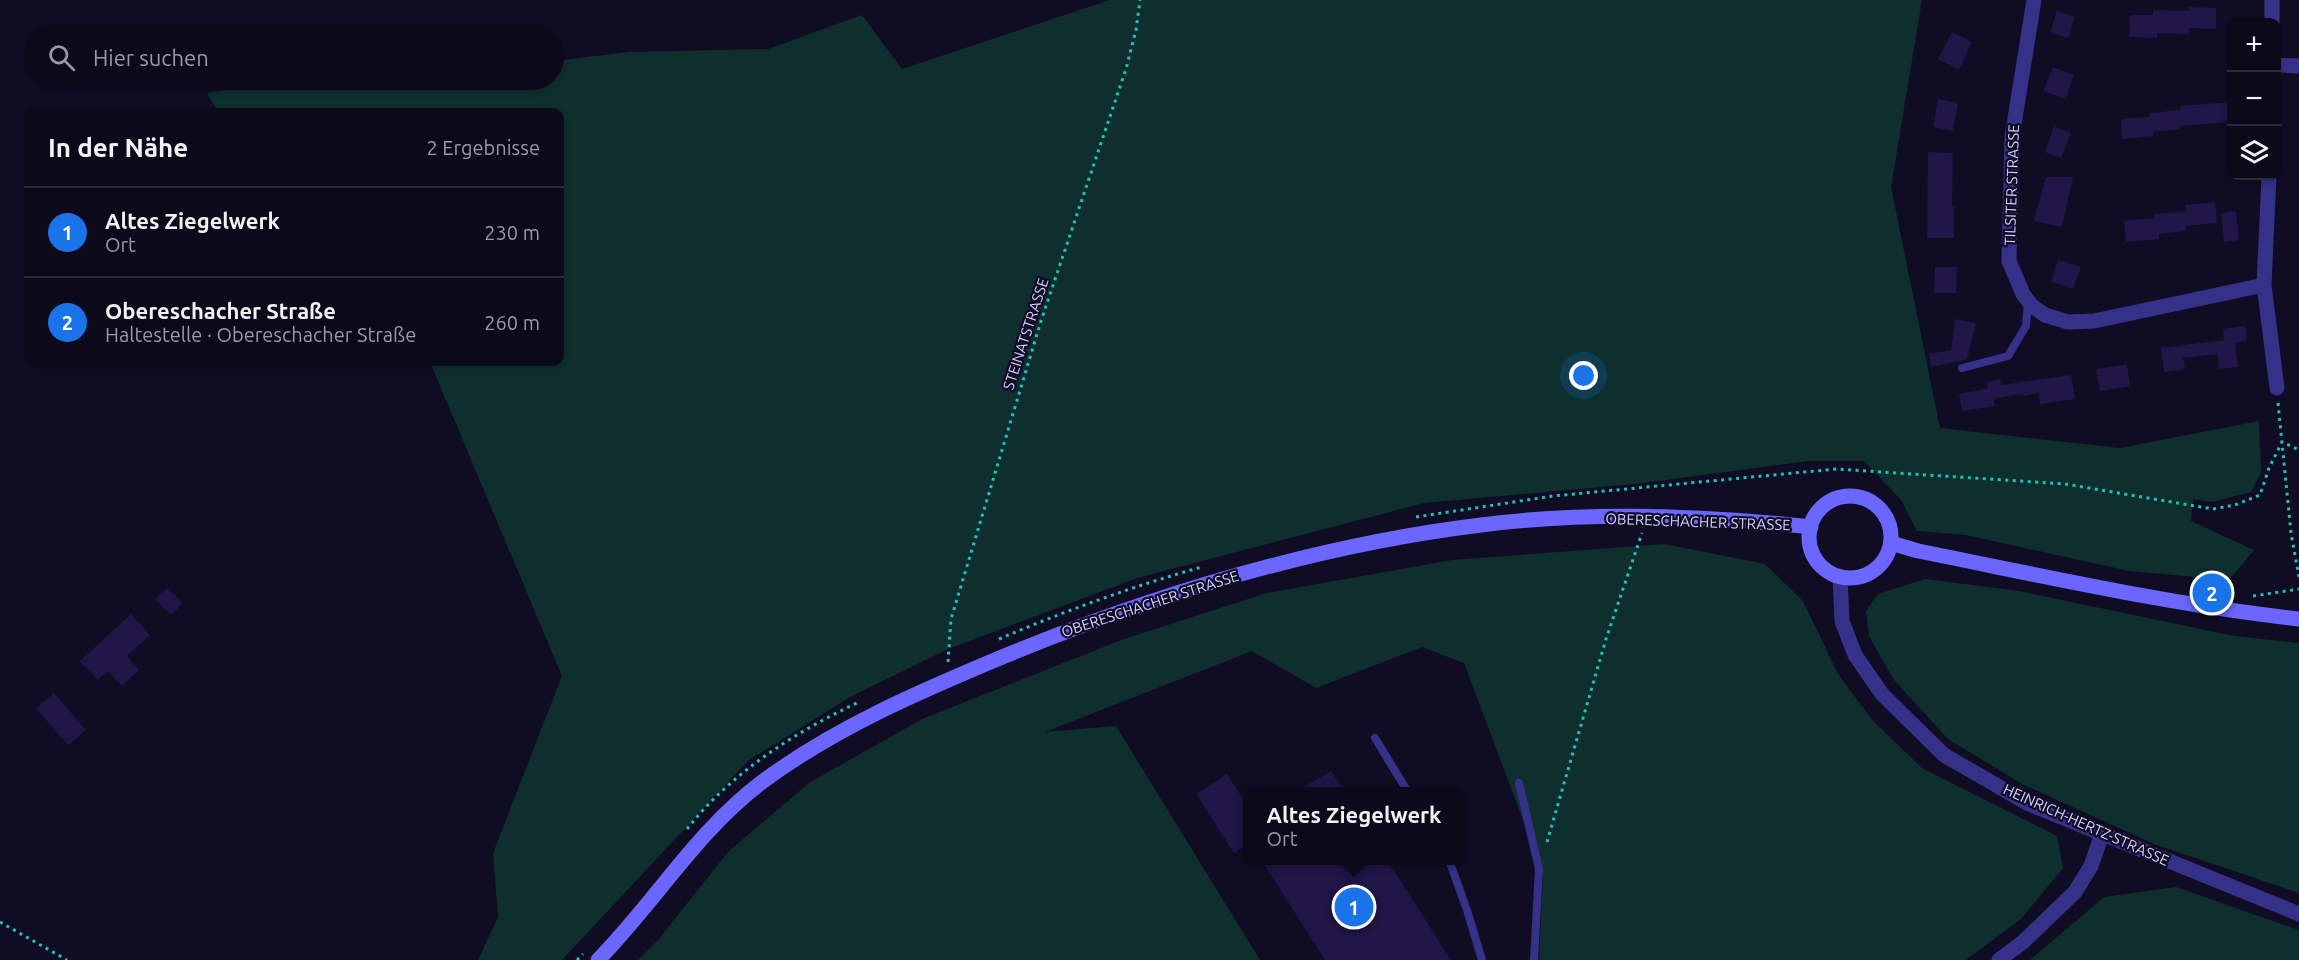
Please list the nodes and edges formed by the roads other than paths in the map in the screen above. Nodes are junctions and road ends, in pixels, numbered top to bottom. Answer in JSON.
{"nodes":[{"id":1,"x":2034,"y":0,"type":"edge"},
{"id":2,"x":2272,"y":0,"type":"edge"},
{"id":3,"x":2272,"y":18,"type":"edge"},
{"id":4,"x":2281,"y":65,"type":"edge"},
{"id":5,"x":2299,"y":66,"type":"edge"},
{"id":6,"x":2269,"y":180,"type":"edge"},
{"id":7,"x":2264,"y":285,"type":"junction"},
{"id":8,"x":2029,"y":301,"type":"junction"},
{"id":9,"x":1962,"y":368,"type":"dead end"},
{"id":10,"x":2277,"y":388,"type":"road end"},
{"id":11,"x":1811,"y":527,"type":"junction"},
{"id":12,"x":1891,"y":543,"type":"junction"},
{"id":13,"x":1840,"y":576,"type":"junction"},
{"id":14,"x":2299,"y":619,"type":"edge"},
{"id":15,"x":1374,"y":738,"type":"dead end"},
{"id":16,"x":1519,"y":783,"type":"dead end"},
{"id":17,"x":1405,"y":787,"type":"edge"},
{"id":18,"x":2102,"y":834,"type":"junction"},
{"id":19,"x":1450,"y":865,"type":"edge"},
{"id":20,"x":2299,"y":914,"type":"edge"},
{"id":21,"x":594,"y":954,"type":"edge"},
{"id":22,"x":1482,"y":960,"type":"edge"},
{"id":23,"x":1534,"y":960,"type":"edge"},
{"id":24,"x":1999,"y":960,"type":"edge"}],
"edges":[{"from":1,"to":8,"type":"street","name":"TILSITER STRASSE"},
{"from":2,"to":3,"type":"street"},
{"from":4,"to":5,"type":"street"},
{"from":6,"to":7,"type":"street"},
{"from":7,"to":8,"type":"street","name":"TILSITER STRASSE"},
{"from":7,"to":10,"type":"street"},
{"from":8,"to":9,"type":"lane"},
{"from":11,"to":12,"type":"main road"},
{"from":11,"to":13,"type":"main road"},
{"from":11,"to":21,"type":"main road","name":"OBERESCHACHER STRASSE"},
{"from":12,"to":13,"type":"main road"},
{"from":12,"to":14,"type":"main road"},
{"from":13,"to":18,"type":"street","name":"HEINRICH-HERTZ-STRASSE"},
{"from":15,"to":17,"type":"lane"},
{"from":16,"to":23,"type":"lane"},
{"from":18,"to":20,"type":"street","name":"HEINRICH-HERTZ-STRASSE"},
{"from":18,"to":24,"type":"street"},
{"from":19,"to":22,"type":"lane"}]}
